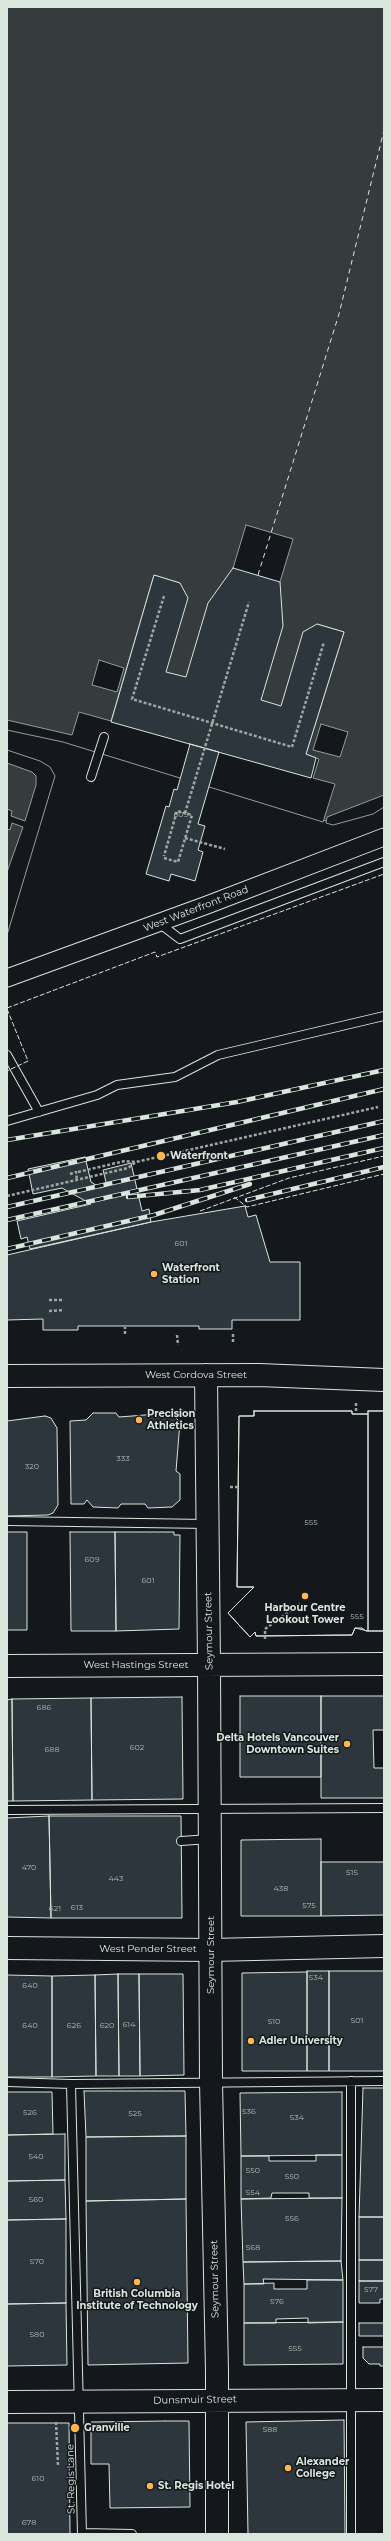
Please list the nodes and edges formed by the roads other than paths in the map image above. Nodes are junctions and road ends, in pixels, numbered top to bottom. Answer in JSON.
{"nodes":[{"id":1,"x":104,"y":737,"type":"dead end"},
{"id":2,"x":91,"y":777,"type":"dead end"},
{"id":3,"x":384,"y":837,"type":"edge"},
{"id":4,"x":384,"y":862,"type":"edge"},
{"id":5,"x":159,"y":923,"type":"junction"},
{"id":6,"x":7,"y":978,"type":"edge"},
{"id":7,"x":384,"y":1016,"type":"edge"},
{"id":8,"x":7,"y":1055,"type":"edge"},
{"id":9,"x":39,"y":1112,"type":"junction"},
{"id":10,"x":7,"y":1121,"type":"edge"},
{"id":11,"x":206,"y":1375,"type":"junction"},
{"id":12,"x":7,"y":1376,"type":"edge"},
{"id":13,"x":384,"y":1380,"type":"edge"},
{"id":14,"x":7,"y":1521,"type":"edge"},
{"id":15,"x":208,"y":1524,"type":"junction"},
{"id":16,"x":384,"y":1664,"type":"edge"},
{"id":17,"x":209,"y":1665,"type":"junction"},
{"id":18,"x":7,"y":1666,"type":"edge"},
{"id":19,"x":384,"y":1808,"type":"edge"},
{"id":20,"x":7,"y":1810,"type":"edge"},
{"id":21,"x":210,"y":1811,"type":"junction"},
{"id":22,"x":210,"y":1839,"type":"junction"},
{"id":23,"x":181,"y":1841,"type":"dead end"},
{"id":24,"x":384,"y":1946,"type":"edge"},
{"id":25,"x":7,"y":1948,"type":"edge"},
{"id":26,"x":211,"y":1950,"type":"junction"},
{"id":27,"x":351,"y":2081,"type":"junction"},
{"id":28,"x":384,"y":2081,"type":"edge"},
{"id":29,"x":7,"y":2082,"type":"edge"},
{"id":30,"x":211,"y":2082,"type":"junction"},
{"id":31,"x":71,"y":2084,"type":"junction"},
{"id":32,"x":217,"y":2400,"type":"junction"},
{"id":33,"x":351,"y":2400,"type":"junction"},
{"id":34,"x":384,"y":2400,"type":"edge"},
{"id":35,"x":80,"y":2401,"type":"junction"},
{"id":36,"x":7,"y":2402,"type":"edge"},
{"id":37,"x":82,"y":2533,"type":"edge"},
{"id":38,"x":132,"y":2534,"type":"edge"},
{"id":39,"x":217,"y":2534,"type":"edge"},
{"id":40,"x":351,"y":2534,"type":"edge"}],
"edges":[{"from":1,"to":2,"type":"lane"},
{"from":3,"to":5,"type":"street","name":"West Waterfront Road"},
{"from":4,"to":5,"type":"lane"},
{"from":5,"to":6,"type":"street","name":"West Waterfront Road"},
{"from":7,"to":9,"type":"lane"},
{"from":8,"to":9,"type":"lane"},
{"from":9,"to":10,"type":"lane"},
{"from":11,"to":12,"type":"main road","name":"West Cordova Street"},
{"from":11,"to":13,"type":"main road","name":"West Cordova Street"},
{"from":11,"to":15,"type":"main road","name":"Seymour Street"},
{"from":14,"to":15,"type":"lane"},
{"from":15,"to":17,"type":"main road","name":"Seymour Street"},
{"from":16,"to":17,"type":"main road","name":"West Hastings Street"},
{"from":17,"to":18,"type":"main road","name":"West Hastings Street"},
{"from":17,"to":21,"type":"main road","name":"Seymour Street"},
{"from":19,"to":21,"type":"lane"},
{"from":20,"to":21,"type":"lane"},
{"from":21,"to":22,"type":"main road","name":"Seymour Street"},
{"from":22,"to":23,"type":"lane"},
{"from":22,"to":26,"type":"main road","name":"Seymour Street"},
{"from":24,"to":26,"type":"main road","name":"West Pender Street"},
{"from":25,"to":26,"type":"main road","name":"West Pender Street"},
{"from":26,"to":30,"type":"main road","name":"Seymour Street"},
{"from":27,"to":28,"type":"lane"},
{"from":27,"to":30,"type":"lane"},
{"from":27,"to":33,"type":"lane"},
{"from":29,"to":31,"type":"lane"},
{"from":30,"to":31,"type":"lane"},
{"from":30,"to":32,"type":"main road","name":"Seymour Street"},
{"from":31,"to":35,"type":"lane","name":"St. Regis Lane"},
{"from":32,"to":33,"type":"main road","name":"Dunsmuir Street"},
{"from":32,"to":35,"type":"main road","name":"Dunsmuir Street"},
{"from":32,"to":39,"type":"main road","name":"Seymour Street"},
{"from":33,"to":34,"type":"main road","name":"Dunsmuir Street"},
{"from":33,"to":40,"type":"lane"},
{"from":35,"to":36,"type":"main road","name":"Dunsmuir Street"},
{"from":35,"to":37,"type":"lane","name":"St. Regis Lane"},
{"from":37,"to":38,"type":"lane","name":"St. Regis Lane"}]}
